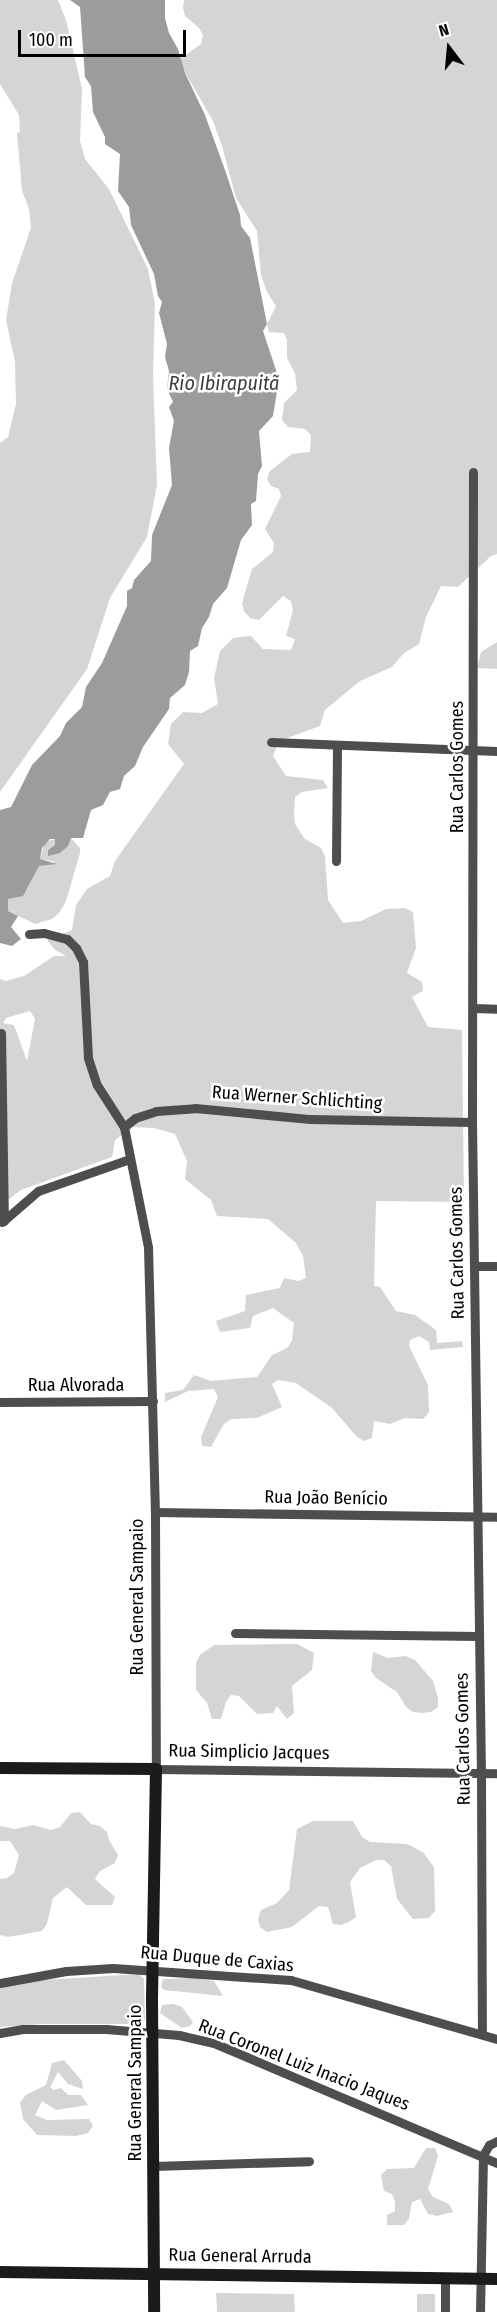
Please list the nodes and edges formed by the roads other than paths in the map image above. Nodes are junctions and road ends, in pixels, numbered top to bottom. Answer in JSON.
{"nodes":[{"id":1,"x":473,"y":472,"type":"dead end"},
{"id":2,"x":271,"y":742,"type":"dead end"},
{"id":3,"x":337,"y":745,"type":"junction"},
{"id":4,"x":474,"y":751,"type":"junction"},
{"id":5,"x":497,"y":751,"type":"edge"},
{"id":6,"x":336,"y":861,"type":"dead end"},
{"id":7,"x":29,"y":934,"type":"dead end"},
{"id":8,"x":474,"y":1008,"type":"junction"},
{"id":9,"x":497,"y":1009,"type":"edge"},
{"id":10,"x":1,"y":1033,"type":"edge"},
{"id":11,"x":472,"y":1122,"type":"junction"},
{"id":12,"x":124,"y":1127,"type":"junction"},
{"id":13,"x":130,"y":1159,"type":"junction"},
{"id":14,"x":2,"y":1222,"type":"edge"},
{"id":15,"x":474,"y":1266,"type":"junction"},
{"id":16,"x":497,"y":1266,"type":"edge"},
{"id":17,"x":153,"y":1401,"type":"junction"},
{"id":18,"x":0,"y":1402,"type":"edge"},
{"id":19,"x":155,"y":1512,"type":"junction"},
{"id":20,"x":477,"y":1517,"type":"junction"},
{"id":21,"x":497,"y":1517,"type":"edge"},
{"id":22,"x":235,"y":1633,"type":"dead end"},
{"id":23,"x":478,"y":1636,"type":"junction"},
{"id":24,"x":0,"y":1768,"type":"edge"},
{"id":25,"x":156,"y":1769,"type":"junction"},
{"id":26,"x":481,"y":1773,"type":"junction"},
{"id":27,"x":497,"y":1773,"type":"edge"},
{"id":28,"x":154,"y":1970,"type":"junction"},
{"id":29,"x":0,"y":1983,"type":"edge"},
{"id":30,"x":0,"y":2033,"type":"edge"},
{"id":31,"x":155,"y":2033,"type":"junction"},
{"id":32,"x":482,"y":2033,"type":"junction"},
{"id":33,"x":497,"y":2038,"type":"edge"},
{"id":34,"x":497,"y":2141,"type":"edge"},
{"id":35,"x":483,"y":2155,"type":"junction"},
{"id":36,"x":309,"y":2161,"type":"dead end"},
{"id":37,"x":497,"y":2163,"type":"edge"},
{"id":38,"x":154,"y":2166,"type":"junction"},
{"id":39,"x":0,"y":2271,"type":"edge"},
{"id":40,"x":153,"y":2272,"type":"junction"},
{"id":41,"x":445,"y":2278,"type":"junction"},
{"id":42,"x":479,"y":2279,"type":"junction"},
{"id":43,"x":497,"y":2279,"type":"edge"},
{"id":44,"x":154,"y":2312,"type":"edge"},
{"id":45,"x":445,"y":2312,"type":"edge"},
{"id":46,"x":480,"y":2312,"type":"edge"}],
"edges":[{"from":1,"to":4,"type":"street","name":"Rua Carlos Gomes"},
{"from":2,"to":3,"type":"street"},
{"from":3,"to":4,"type":"street"},
{"from":3,"to":6,"type":"street"},
{"from":4,"to":5,"type":"street"},
{"from":4,"to":8,"type":"street","name":"Rua Carlos Gomes"},
{"from":7,"to":12,"type":"street","name":"Rua General Sampaio"},
{"from":8,"to":9,"type":"street"},
{"from":8,"to":11,"type":"street","name":"Rua Carlos Gomes"},
{"from":10,"to":14,"type":"street"},
{"from":11,"to":12,"type":"street","name":"Rua Werner Schlichting"},
{"from":11,"to":15,"type":"street","name":"Rua Carlos Gomes"},
{"from":12,"to":13,"type":"street","name":"Rua General Sampaio"},
{"from":13,"to":14,"type":"street"},
{"from":13,"to":17,"type":"street","name":"Rua General Sampaio"},
{"from":15,"to":16,"type":"street"},
{"from":15,"to":20,"type":"street","name":"Rua Carlos Gomes"},
{"from":17,"to":18,"type":"street","name":"Rua Alvorada"},
{"from":17,"to":19,"type":"street","name":"Rua General Sampaio"},
{"from":19,"to":20,"type":"street","name":"Rua João Benício"},
{"from":19,"to":25,"type":"street","name":"Rua General Sampaio"},
{"from":20,"to":21,"type":"street","name":"Rua João Benício"},
{"from":20,"to":23,"type":"street","name":"Rua Carlos Gomes"},
{"from":22,"to":23,"type":"street"},
{"from":23,"to":26,"type":"street","name":"Rua Carlos Gomes"},
{"from":24,"to":25,"type":"street","name":"Rua Simplicio Jacques"},
{"from":25,"to":26,"type":"street","name":"Rua Simplicio Jacques"},
{"from":25,"to":28,"type":"street","name":"Rua General Sampaio"},
{"from":26,"to":27,"type":"street","name":"Rua Simplicio Jacques"},
{"from":26,"to":32,"type":"street","name":"Rua Carlos Gomes"},
{"from":28,"to":29,"type":"street","name":"Rua Duque de Caxias"},
{"from":28,"to":31,"type":"street","name":"Rua General Sampaio"},
{"from":28,"to":32,"type":"street","name":"Rua Duque de Caxias"},
{"from":30,"to":31,"type":"street","name":"Rua Coronel Luiz Inacio Jaques"},
{"from":31,"to":35,"type":"street","name":"Rua Coronel Luiz Inacio Jaques"},
{"from":31,"to":38,"type":"street","name":"Rua General Sampaio"},
{"from":32,"to":33,"type":"street","name":"Rua Duque de Caxias"},
{"from":34,"to":35,"type":"street"},
{"from":35,"to":37,"type":"street","name":"Rua Coronel Luiz Inacio Jaques"},
{"from":35,"to":42,"type":"street"},
{"from":36,"to":38,"type":"street"},
{"from":38,"to":40,"type":"street","name":"Rua General Sampaio"},
{"from":39,"to":40,"type":"street","name":"Rua General Arruda"},
{"from":40,"to":41,"type":"street","name":"Rua General Arruda"},
{"from":40,"to":44,"type":"street","name":"Rua General Sampaio"},
{"from":41,"to":42,"type":"street","name":"Rua General Arruda"},
{"from":41,"to":45,"type":"street"},
{"from":42,"to":43,"type":"street","name":"Rua General Arruda"},
{"from":42,"to":46,"type":"street"}]}
